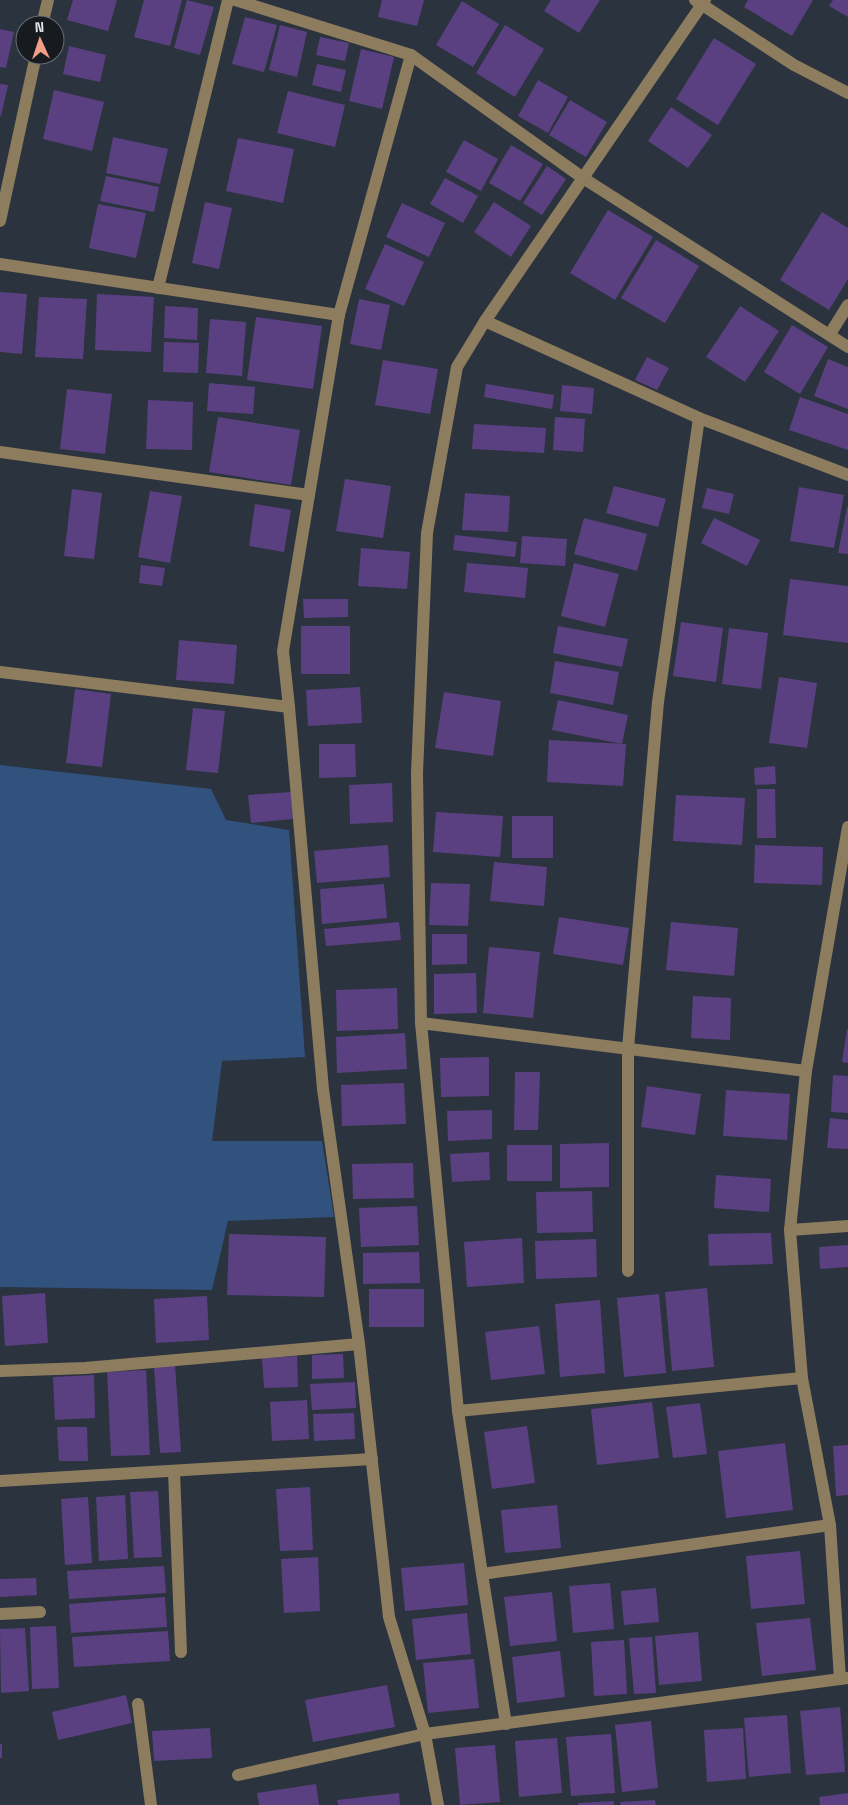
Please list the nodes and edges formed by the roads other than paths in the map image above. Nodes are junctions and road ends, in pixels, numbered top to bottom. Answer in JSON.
{"nodes":[{"id":1,"x":48,"y":0,"type":"edge"},
{"id":2,"x":228,"y":0,"type":"edge"},
{"id":3,"x":235,"y":0,"type":"edge"},
{"id":4,"x":701,"y":2,"type":"edge"},
{"id":5,"x":44,"y":15,"type":"edge"},
{"id":6,"x":411,"y":55,"type":"junction"},
{"id":7,"x":34,"y":65,"type":"edge"},
{"id":8,"x":848,"y":93,"type":"edge"},
{"id":9,"x":583,"y":178,"type":"junction"},
{"id":10,"x":0,"y":221,"type":"edge"},
{"id":11,"x":0,"y":264,"type":"edge"},
{"id":12,"x":158,"y":288,"type":"junction"},
{"id":13,"x":848,"y":305,"type":"edge"},
{"id":14,"x":340,"y":315,"type":"junction"},
{"id":15,"x":485,"y":321,"type":"junction"},
{"id":16,"x":830,"y":334,"type":"junction"},
{"id":17,"x":848,"y":347,"type":"edge"},
{"id":18,"x":699,"y":418,"type":"junction"},
{"id":19,"x":0,"y":452,"type":"edge"},
{"id":20,"x":848,"y":475,"type":"edge"},
{"id":21,"x":309,"y":495,"type":"junction"},
{"id":22,"x":0,"y":672,"type":"edge"},
{"id":23,"x":289,"y":707,"type":"junction"},
{"id":24,"x":848,"y":827,"type":"edge"},
{"id":25,"x":421,"y":1023,"type":"junction"},
{"id":26,"x":628,"y":1048,"type":"junction"},
{"id":27,"x":806,"y":1071,"type":"junction"},
{"id":28,"x":848,"y":1226,"type":"edge"},
{"id":29,"x":790,"y":1230,"type":"junction"},
{"id":30,"x":628,"y":1271,"type":"dead end"},
{"id":31,"x":359,"y":1344,"type":"junction"},
{"id":32,"x":0,"y":1371,"type":"edge"},
{"id":33,"x":802,"y":1378,"type":"junction"},
{"id":34,"x":458,"y":1411,"type":"junction"},
{"id":35,"x":372,"y":1459,"type":"junction"},
{"id":36,"x":174,"y":1471,"type":"junction"},
{"id":37,"x":0,"y":1482,"type":"edge"},
{"id":38,"x":830,"y":1525,"type":"junction"},
{"id":39,"x":482,"y":1574,"type":"junction"},
{"id":40,"x":40,"y":1612,"type":"dead end"},
{"id":41,"x":0,"y":1614,"type":"edge"},
{"id":42,"x":181,"y":1652,"type":"dead end"},
{"id":43,"x":844,"y":1678,"type":"edge"},
{"id":44,"x":138,"y":1704,"type":"dead end"},
{"id":45,"x":506,"y":1724,"type":"junction"},
{"id":46,"x":425,"y":1734,"type":"junction"},
{"id":47,"x":238,"y":1775,"type":"dead end"},
{"id":48,"x":151,"y":1805,"type":"edge"},
{"id":49,"x":438,"y":1805,"type":"edge"}],
"edges":[{"from":1,"to":5,"type":"street"},
{"from":2,"to":12,"type":"street"},
{"from":3,"to":6,"type":"street"},
{"from":4,"to":8,"type":"street"},
{"from":4,"to":9,"type":"street"},
{"from":6,"to":9,"type":"street"},
{"from":6,"to":14,"type":"street"},
{"from":7,"to":10,"type":"street"},
{"from":9,"to":15,"type":"street"},
{"from":9,"to":16,"type":"street"},
{"from":11,"to":12,"type":"street"},
{"from":12,"to":14,"type":"street"},
{"from":13,"to":16,"type":"street"},
{"from":14,"to":21,"type":"street"},
{"from":15,"to":18,"type":"street"},
{"from":15,"to":25,"type":"street"},
{"from":16,"to":17,"type":"street"},
{"from":18,"to":20,"type":"street"},
{"from":18,"to":26,"type":"street"},
{"from":19,"to":21,"type":"street"},
{"from":21,"to":23,"type":"street"},
{"from":22,"to":23,"type":"street"},
{"from":23,"to":31,"type":"street"},
{"from":24,"to":27,"type":"street"},
{"from":25,"to":26,"type":"street"},
{"from":25,"to":34,"type":"street"},
{"from":26,"to":27,"type":"street"},
{"from":26,"to":30,"type":"street"},
{"from":27,"to":29,"type":"street"},
{"from":28,"to":29,"type":"street"},
{"from":29,"to":33,"type":"street"},
{"from":31,"to":32,"type":"street"},
{"from":31,"to":35,"type":"street"},
{"from":33,"to":34,"type":"street"},
{"from":33,"to":38,"type":"street"},
{"from":34,"to":39,"type":"street"},
{"from":35,"to":36,"type":"street"},
{"from":35,"to":46,"type":"street"},
{"from":36,"to":37,"type":"street"},
{"from":36,"to":42,"type":"street"},
{"from":38,"to":39,"type":"street"},
{"from":38,"to":43,"type":"street"},
{"from":39,"to":45,"type":"street"},
{"from":40,"to":41,"type":"street"},
{"from":43,"to":45,"type":"street"},
{"from":44,"to":48,"type":"street"},
{"from":45,"to":46,"type":"street"},
{"from":46,"to":47,"type":"street"},
{"from":46,"to":49,"type":"street"}]}
